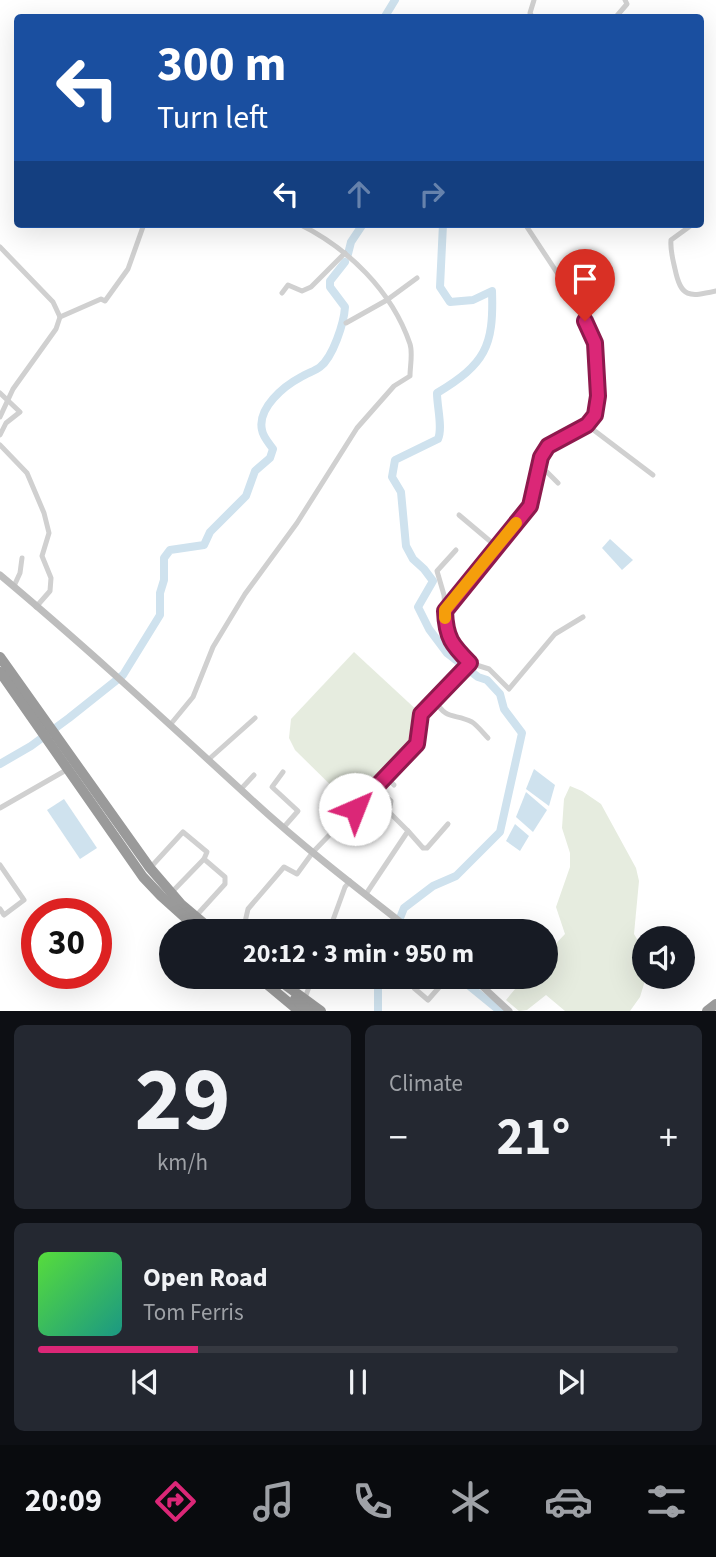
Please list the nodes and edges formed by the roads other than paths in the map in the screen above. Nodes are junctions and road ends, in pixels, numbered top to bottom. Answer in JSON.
{"nodes":[{"id":1,"x":625,"y":0,"type":"edge"},
{"id":2,"x":618,"y":14,"type":"edge"},
{"id":3,"x":143,"y":228,"type":"edge"},
{"id":4,"x":307,"y":228,"type":"edge"},
{"id":5,"x":528,"y":228,"type":"edge"},
{"id":6,"x":688,"y":228,"type":"edge"},
{"id":7,"x":0,"y":247,"type":"edge"},
{"id":8,"x":345,"y":253,"type":"junction"},
{"id":9,"x":417,"y":278,"type":"dead end"},
{"id":10,"x":716,"y":291,"type":"edge"},
{"id":11,"x":282,"y":293,"type":"dead end"},
{"id":12,"x":387,"y":300,"type":"junction"},
{"id":13,"x":60,"y":317,"type":"junction"},
{"id":14,"x":346,"y":323,"type":"dead end"},
{"id":15,"x":0,"y":393,"type":"edge"},
{"id":16,"x":8,"y":401,"type":"junction"},
{"id":17,"x":0,"y":417,"type":"edge"},
{"id":18,"x":587,"y":425,"type":"junction"},
{"id":19,"x":0,"y":435,"type":"edge"},
{"id":20,"x":0,"y":445,"type":"edge"},
{"id":21,"x":653,"y":475,"type":"dead end"},
{"id":22,"x":538,"y":476,"type":"junction"},
{"id":23,"x":558,"y":483,"type":"dead end"},
{"id":24,"x":459,"y":515,"type":"dead end"},
{"id":25,"x":497,"y":547,"type":"junction"},
{"id":26,"x":456,"y":550,"type":"dead end"},
{"id":27,"x":22,"y":558,"type":"dead end"},
{"id":28,"x":0,"y":575,"type":"edge"},
{"id":29,"x":14,"y":586,"type":"junction"},
{"id":30,"x":36,"y":607,"type":"junction"},
{"id":31,"x":445,"y":610,"type":"junction"},
{"id":32,"x":583,"y":617,"type":"dead end"},
{"id":33,"x":0,"y":657,"type":"edge"},
{"id":34,"x":470,"y":664,"type":"junction"},
{"id":35,"x":0,"y":672,"type":"edge"},
{"id":36,"x":435,"y":700,"type":"junction"},
{"id":37,"x":255,"y":718,"type":"dead end"},
{"id":38,"x":41,"y":723,"type":"junction"},
{"id":39,"x":170,"y":725,"type":"junction"},
{"id":40,"x":488,"y":738,"type":"dead end"},
{"id":41,"x":53,"y":741,"type":"junction"},
{"id":42,"x":208,"y":760,"type":"junction"},
{"id":43,"x":68,"y":769,"type":"junction"},
{"id":44,"x":283,"y":772,"type":"dead end"},
{"id":45,"x":254,"y":775,"type":"dead end"},
{"id":46,"x":386,"y":777,"type":"junction"},
{"id":47,"x":394,"y":785,"type":"dead end"},
{"id":48,"x":375,"y":788,"type":"junction"},
{"id":49,"x":241,"y":789,"type":"junction"},
{"id":50,"x":0,"y":808,"type":"edge"},
{"id":51,"x":448,"y":824,"type":"dead end"},
{"id":52,"x":284,"y":827,"type":"junction"},
{"id":53,"x":408,"y":831,"type":"junction"},
{"id":54,"x":313,"y":852,"type":"junction"},
{"id":55,"x":204,"y":859,"type":"junction"},
{"id":56,"x":0,"y":865,"type":"edge"},
{"id":57,"x":149,"y":868,"type":"junction"},
{"id":58,"x":350,"y":881,"type":"junction"},
{"id":59,"x":171,"y":893,"type":"junction"},
{"id":60,"x":366,"y":894,"type":"junction"},
{"id":61,"x":0,"y":909,"type":"edge"},
{"id":62,"x":195,"y":917,"type":"junction"},
{"id":63,"x":187,"y":919,"type":"edge"},
{"id":64,"x":198,"y":919,"type":"edge"},
{"id":65,"x":246,"y":919,"type":"edge"},
{"id":66,"x":333,"y":919,"type":"edge"},
{"id":67,"x":397,"y":919,"type":"edge"},
{"id":68,"x":272,"y":989,"type":"edge"},
{"id":69,"x":286,"y":989,"type":"edge"},
{"id":70,"x":289,"y":989,"type":"edge"},
{"id":71,"x":292,"y":989,"type":"edge"},
{"id":72,"x":308,"y":989,"type":"edge"},
{"id":73,"x":415,"y":989,"type":"edge"},
{"id":74,"x":438,"y":989,"type":"edge"},
{"id":75,"x":485,"y":989,"type":"edge"},
{"id":76,"x":305,"y":998,"type":"junction"},
{"id":77,"x":716,"y":1004,"type":"edge"},
{"id":78,"x":297,"y":1010,"type":"edge"},
{"id":79,"x":309,"y":1011,"type":"edge"},
{"id":80,"x":315,"y":1011,"type":"edge"},
{"id":81,"x":321,"y":1011,"type":"edge"},
{"id":82,"x":509,"y":1011,"type":"edge"},
{"id":83,"x":707,"y":1011,"type":"edge"}],
"edges":[{"from":1,"to":2,"type":"street"},
{"from":3,"to":13,"type":"street"},
{"from":4,"to":8,"type":"street"},
{"from":5,"to":18,"type":"street"},
{"from":6,"to":10,"type":"street"},
{"from":7,"to":13,"type":"street"},
{"from":8,"to":11,"type":"street"},
{"from":8,"to":12,"type":"street"},
{"from":9,"to":12,"type":"street"},
{"from":12,"to":14,"type":"street"},
{"from":12,"to":39,"type":"street"},
{"from":13,"to":16,"type":"street"},
{"from":15,"to":16,"type":"street"},
{"from":16,"to":17,"type":"street"},
{"from":16,"to":19,"type":"street"},
{"from":18,"to":21,"type":"street"},
{"from":18,"to":22,"type":"street"},
{"from":20,"to":30,"type":"street"},
{"from":22,"to":23,"type":"street"},
{"from":22,"to":25,"type":"street"},
{"from":24,"to":25,"type":"street"},
{"from":25,"to":31,"type":"street"},
{"from":26,"to":31,"type":"street"},
{"from":27,"to":29,"type":"street"},
{"from":28,"to":29,"type":"street"},
{"from":29,"to":30,"type":"street"},
{"from":30,"to":39,"type":"street"},
{"from":31,"to":34,"type":"street"},
{"from":32,"to":34,"type":"street"},
{"from":33,"to":38,"type":"highway"},
{"from":34,"to":36,"type":"street"},
{"from":35,"to":38,"type":"highway"},
{"from":36,"to":40,"type":"street"},
{"from":36,"to":46,"type":"street"},
{"from":37,"to":42,"type":"street"},
{"from":38,"to":41,"type":"highway"},
{"from":39,"to":42,"type":"street"},
{"from":41,"to":43,"type":"highway"},
{"from":41,"to":57,"type":"highway"},
{"from":42,"to":49,"type":"street"},
{"from":43,"to":50,"type":"street"},
{"from":43,"to":63,"type":"highway"},
{"from":44,"to":52,"type":"street"},
{"from":45,"to":49,"type":"street"},
{"from":46,"to":47,"type":"street"},
{"from":46,"to":48,"type":"street"},
{"from":48,"to":53,"type":"street"},
{"from":48,"to":54,"type":"street"},
{"from":49,"to":52,"type":"street"},
{"from":51,"to":53,"type":"street"},
{"from":52,"to":54,"type":"street"},
{"from":53,"to":60,"type":"street"},
{"from":54,"to":58,"type":"street"},
{"from":54,"to":65,"type":"street"},
{"from":55,"to":57,"type":"street"},
{"from":55,"to":59,"type":"street"},
{"from":55,"to":62,"type":"street"},
{"from":56,"to":61,"type":"street"},
{"from":57,"to":59,"type":"highway"},
{"from":58,"to":60,"type":"street"},
{"from":58,"to":66,"type":"street"},
{"from":59,"to":62,"type":"highway"},
{"from":60,"to":67,"type":"street"},
{"from":62,"to":64,"type":"highway"},
{"from":68,"to":78,"type":"highway"},
{"from":69,"to":79,"type":"highway"},
{"from":70,"to":80,"type":"highway"},
{"from":71,"to":76,"type":"highway"},
{"from":72,"to":76,"type":"street"},
{"from":73,"to":74,"type":"street"},
{"from":75,"to":82,"type":"street"},
{"from":76,"to":81,"type":"highway"},
{"from":77,"to":83,"type":"highway"}]}
